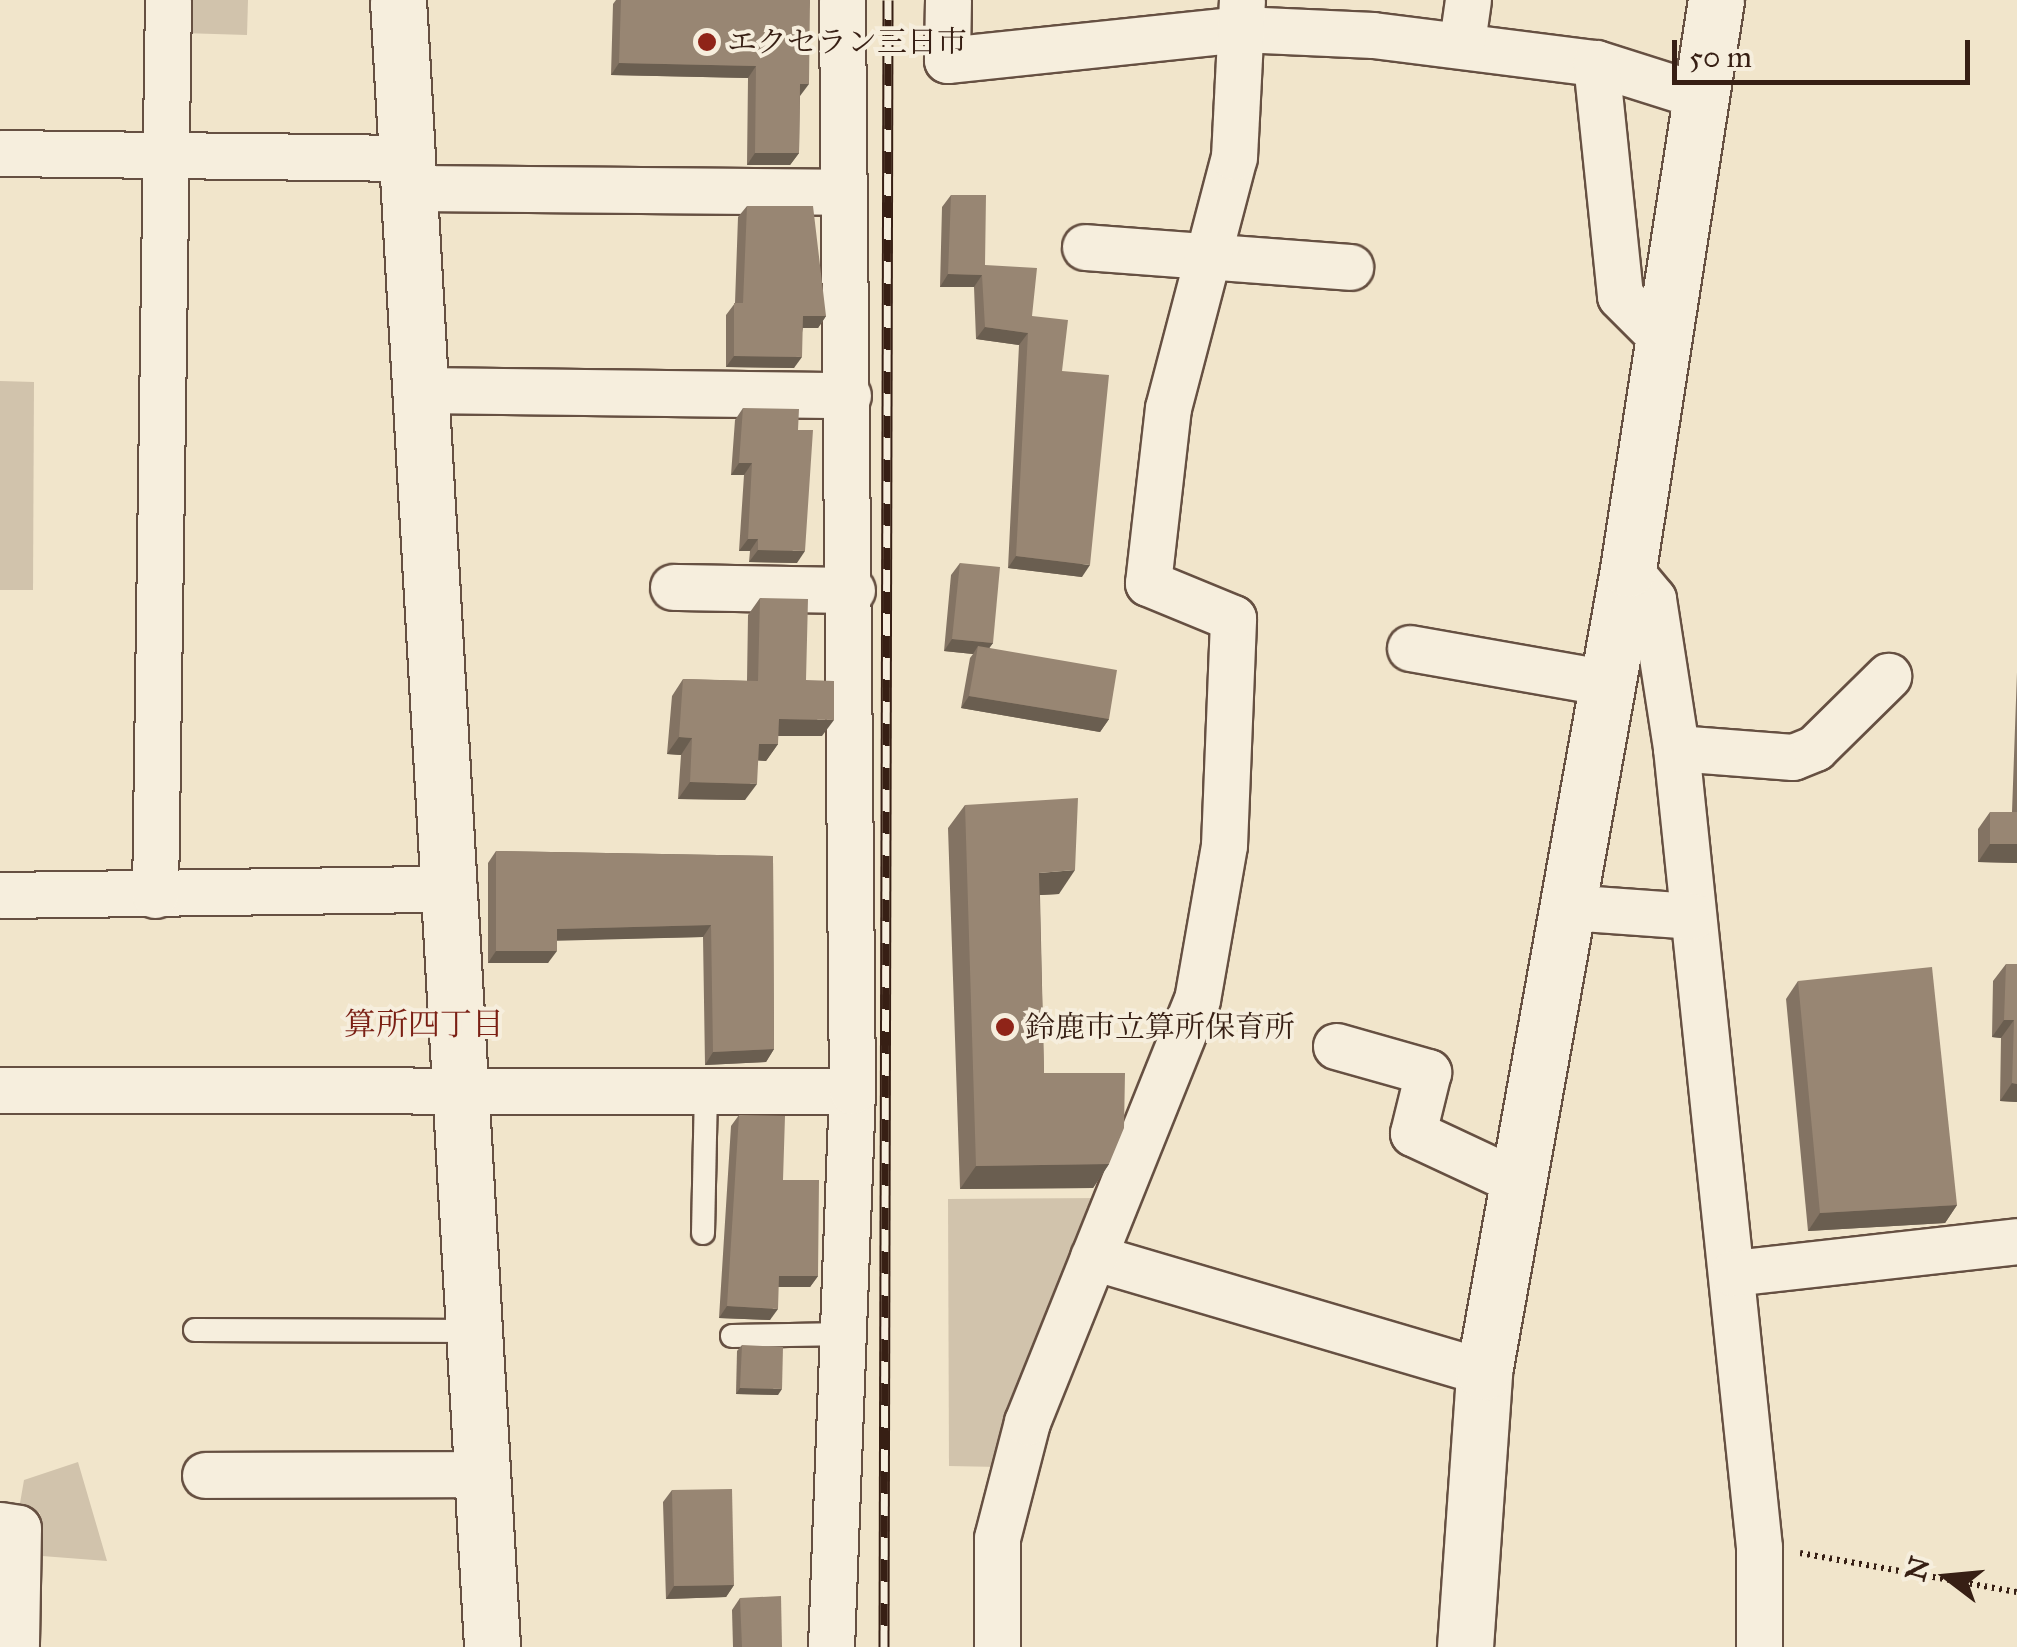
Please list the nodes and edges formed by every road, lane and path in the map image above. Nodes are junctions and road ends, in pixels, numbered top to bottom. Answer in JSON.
{"nodes":[{"id":1,"x":168,"y":0,"type":"edge"},
{"id":2,"x":398,"y":0,"type":"edge"},
{"id":3,"x":842,"y":0,"type":"edge"},
{"id":4,"x":948,"y":0,"type":"edge"},
{"id":5,"x":1716,"y":0,"type":"edge"},
{"id":6,"x":1241,"y":14,"type":"edge"},
{"id":7,"x":1465,"y":21,"type":"edge"},
{"id":8,"x":1596,"y":63,"type":"junction"},
{"id":9,"x":1703,"y":98,"type":"junction"},
{"id":10,"x":0,"y":152,"type":"edge"},
{"id":11,"x":166,"y":154,"type":"junction"},
{"id":12,"x":408,"y":173,"type":"junction"},
{"id":13,"x":843,"y":192,"type":"junction"},
{"id":14,"x":1086,"y":248,"type":"dead end"},
{"id":15,"x":1208,"y":254,"type":"junction"},
{"id":16,"x":1350,"y":268,"type":"dead end"},
{"id":17,"x":1665,"y":341,"type":"junction"},
{"id":18,"x":423,"y":390,"type":"junction"},
{"id":19,"x":848,"y":395,"type":"junction"},
{"id":20,"x":1628,"y":569,"type":"junction"},
{"id":21,"x":672,"y":588,"type":"dead end"},
{"id":22,"x":852,"y":590,"type":"junction"},
{"id":23,"x":1410,"y":648,"type":"dead end"},
{"id":24,"x":1888,"y":676,"type":"dead end"},
{"id":25,"x":1608,"y":683,"type":"junction"},
{"id":26,"x":1676,"y":748,"type":"junction"},
{"id":27,"x":454,"y":889,"type":"junction"},
{"id":28,"x":0,"y":895,"type":"edge"},
{"id":29,"x":155,"y":895,"type":"junction"},
{"id":30,"x":1567,"y":906,"type":"junction"},
{"id":31,"x":1694,"y":916,"type":"junction"},
{"id":32,"x":1336,"y":1046,"type":"dead end"},
{"id":33,"x":0,"y":1090,"type":"edge"},
{"id":34,"x":852,"y":1091,"type":"junction"},
{"id":35,"x":706,"y":1092,"type":"junction"},
{"id":36,"x":465,"y":1093,"type":"junction"},
{"id":37,"x":1518,"y":1182,"type":"junction"},
{"id":38,"x":703,"y":1234,"type":"dead end"},
{"id":39,"x":2017,"y":1241,"type":"edge"},
{"id":40,"x":1093,"y":1257,"type":"junction"},
{"id":41,"x":1733,"y":1273,"type":"junction"},
{"id":42,"x":196,"y":1330,"type":"dead end"},
{"id":43,"x":478,"y":1331,"type":"junction"},
{"id":44,"x":847,"y":1334,"type":"junction"},
{"id":45,"x":732,"y":1336,"type":"dead end"},
{"id":46,"x":1484,"y":1372,"type":"junction"},
{"id":47,"x":485,"y":1474,"type":"junction"},
{"id":48,"x":205,"y":1475,"type":"dead end"},
{"id":49,"x":0,"y":1525,"type":"edge"},
{"id":50,"x":1759,"y":1546,"type":"junction"},
{"id":51,"x":2017,"y":1592,"type":"edge"},
{"id":52,"x":16,"y":1647,"type":"edge"},
{"id":53,"x":492,"y":1647,"type":"edge"},
{"id":54,"x":831,"y":1647,"type":"edge"},
{"id":55,"x":997,"y":1647,"type":"edge"},
{"id":56,"x":1466,"y":1647,"type":"edge"},
{"id":57,"x":1759,"y":1647,"type":"edge"}],
"edges":[{"from":1,"to":11,"type":"street"},
{"from":2,"to":12,"type":"street"},
{"from":3,"to":13,"type":"street"},
{"from":4,"to":6,"type":"street"},
{"from":5,"to":9,"type":"street"},
{"from":6,"to":7,"type":"street"},
{"from":6,"to":15,"type":"street"},
{"from":7,"to":8,"type":"street"},
{"from":8,"to":9,"type":"street"},
{"from":8,"to":17,"type":"street"},
{"from":9,"to":17,"type":"street"},
{"from":10,"to":11,"type":"street"},
{"from":11,"to":12,"type":"street"},
{"from":11,"to":29,"type":"street"},
{"from":12,"to":13,"type":"street"},
{"from":12,"to":18,"type":"street"},
{"from":13,"to":19,"type":"street"},
{"from":14,"to":15,"type":"street"},
{"from":15,"to":16,"type":"street"},
{"from":15,"to":40,"type":"street"},
{"from":17,"to":20,"type":"street"},
{"from":18,"to":19,"type":"street"},
{"from":18,"to":27,"type":"street"},
{"from":19,"to":22,"type":"street"},
{"from":20,"to":25,"type":"street"},
{"from":20,"to":26,"type":"street"},
{"from":21,"to":22,"type":"street"},
{"from":22,"to":34,"type":"street"},
{"from":23,"to":25,"type":"street"},
{"from":24,"to":26,"type":"street"},
{"from":25,"to":30,"type":"street"},
{"from":26,"to":31,"type":"street"},
{"from":27,"to":29,"type":"street"},
{"from":27,"to":36,"type":"street"},
{"from":28,"to":29,"type":"street"},
{"from":30,"to":31,"type":"street"},
{"from":30,"to":37,"type":"street"},
{"from":31,"to":41,"type":"street"},
{"from":32,"to":37,"type":"street"},
{"from":33,"to":36,"type":"street"},
{"from":34,"to":35,"type":"street"},
{"from":34,"to":44,"type":"street"},
{"from":35,"to":36,"type":"street"},
{"from":35,"to":38,"type":"lane"},
{"from":36,"to":43,"type":"street"},
{"from":37,"to":46,"type":"street"},
{"from":39,"to":41,"type":"street"},
{"from":40,"to":46,"type":"street"},
{"from":40,"to":55,"type":"street"},
{"from":41,"to":50,"type":"street"},
{"from":42,"to":43,"type":"lane"},
{"from":43,"to":47,"type":"street"},
{"from":44,"to":45,"type":"lane"},
{"from":44,"to":54,"type":"street"},
{"from":46,"to":56,"type":"street"},
{"from":47,"to":48,"type":"street"},
{"from":47,"to":53,"type":"street"},
{"from":49,"to":52,"type":"street"},
{"from":50,"to":51,"type":"path"},
{"from":50,"to":57,"type":"street"}]}
